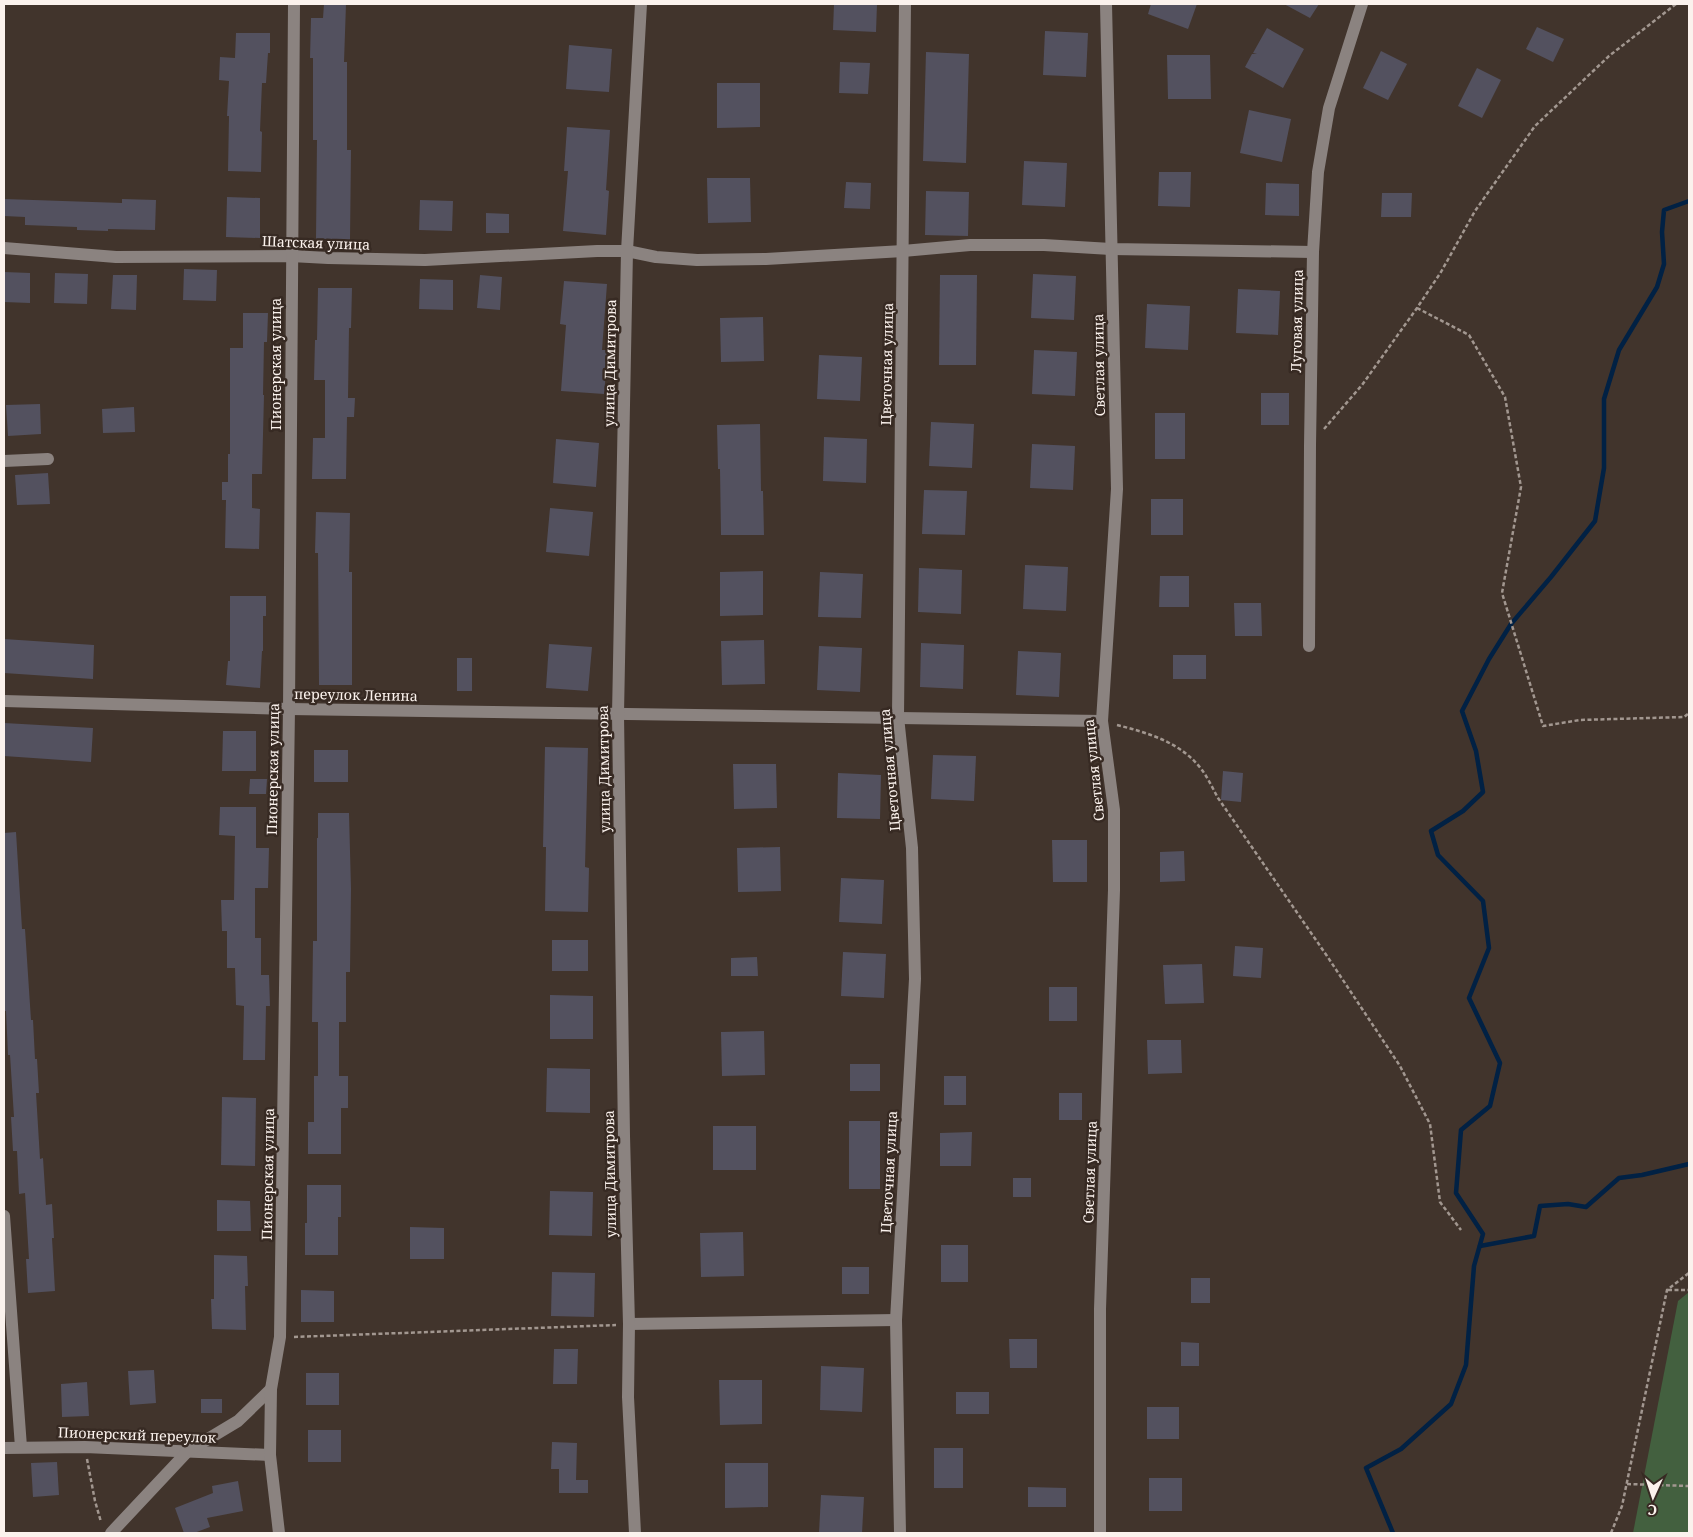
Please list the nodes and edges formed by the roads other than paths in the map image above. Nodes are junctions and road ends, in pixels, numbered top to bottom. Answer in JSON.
{"nodes":[{"id":1,"x":294,"y":4,"type":"edge"},
{"id":2,"x":641,"y":4,"type":"edge"},
{"id":3,"x":904,"y":4,"type":"edge"},
{"id":4,"x":1106,"y":4,"type":"edge"},
{"id":5,"x":1362,"y":4,"type":"edge"},
{"id":6,"x":4,"y":248,"type":"edge"},
{"id":7,"x":1111,"y":249,"type":"junction"},
{"id":8,"x":627,"y":251,"type":"junction"},
{"id":9,"x":903,"y":252,"type":"junction"},
{"id":10,"x":1313,"y":252,"type":"junction"},
{"id":11,"x":291,"y":256,"type":"junction"},
{"id":12,"x":48,"y":459,"type":"dead end"},
{"id":13,"x":4,"y":461,"type":"edge"},
{"id":14,"x":1309,"y":646,"type":"dead end"},
{"id":15,"x":4,"y":701,"type":"edge"},
{"id":16,"x":289,"y":709,"type":"junction"},
{"id":17,"x":618,"y":714,"type":"junction"},
{"id":18,"x":898,"y":718,"type":"junction"},
{"id":19,"x":1102,"y":721,"type":"junction"},
{"id":20,"x":4,"y":1216,"type":"edge"},
{"id":21,"x":896,"y":1320,"type":"junction"},
{"id":22,"x":629,"y":1324,"type":"junction"},
{"id":23,"x":271,"y":1390,"type":"junction"},
{"id":24,"x":21,"y":1447,"type":"junction"},
{"id":25,"x":4,"y":1448,"type":"edge"},
{"id":26,"x":188,"y":1451,"type":"junction"},
{"id":27,"x":270,"y":1455,"type":"junction"},
{"id":28,"x":106,"y":1529,"type":"edge"},
{"id":29,"x":279,"y":1533,"type":"edge"},
{"id":30,"x":635,"y":1533,"type":"edge"},
{"id":31,"x":900,"y":1533,"type":"edge"},
{"id":32,"x":1100,"y":1533,"type":"edge"}],
"edges":[{"from":1,"to":11,"type":"street","name":"Пионерская улица"},
{"from":2,"to":8,"type":"street","name":"улица Димитрова"},
{"from":3,"to":9,"type":"street","name":"Цветочная улица"},
{"from":4,"to":7,"type":"street","name":"Светлая улица"},
{"from":5,"to":10,"type":"street","name":"Луговая улица"},
{"from":6,"to":11,"type":"street","name":"Шатская улица"},
{"from":7,"to":9,"type":"street","name":"Шатская улица"},
{"from":7,"to":10,"type":"street","name":"Шатская улица"},
{"from":7,"to":19,"type":"street","name":"Светлая улица"},
{"from":8,"to":9,"type":"street","name":"Шатская улица"},
{"from":8,"to":11,"type":"street","name":"Шатская улица"},
{"from":8,"to":17,"type":"street","name":"улица Димитрова"},
{"from":9,"to":18,"type":"street","name":"Цветочная улица"},
{"from":10,"to":14,"type":"street","name":"Луговая улица"},
{"from":11,"to":16,"type":"street","name":"Пионерская улица"},
{"from":12,"to":13,"type":"street"},
{"from":15,"to":16,"type":"street","name":"переулок Ленина"},
{"from":16,"to":17,"type":"street","name":"переулок Ленина"},
{"from":16,"to":23,"type":"street","name":"Пионерская улица"},
{"from":17,"to":18,"type":"street","name":"переулок Ленина"},
{"from":17,"to":22,"type":"street","name":"улица Димитрова"},
{"from":18,"to":19,"type":"street","name":"переулок Ленина"},
{"from":18,"to":21,"type":"street","name":"Цветочная улица"},
{"from":19,"to":32,"type":"street","name":"Светлая улица"},
{"from":20,"to":24,"type":"street"},
{"from":21,"to":22,"type":"street"},
{"from":21,"to":31,"type":"street","name":"Цветочная улица"},
{"from":22,"to":30,"type":"street","name":"улица Димитрова"},
{"from":23,"to":26,"type":"street"},
{"from":23,"to":27,"type":"street","name":"Пионерская улица"},
{"from":24,"to":25,"type":"street","name":"Пионерский переулок"},
{"from":24,"to":26,"type":"street","name":"Пионерский переулок"},
{"from":26,"to":27,"type":"street","name":"Пионерский переулок"},
{"from":26,"to":28,"type":"street"},
{"from":27,"to":29,"type":"street","name":"Пионерская улица"}]}
